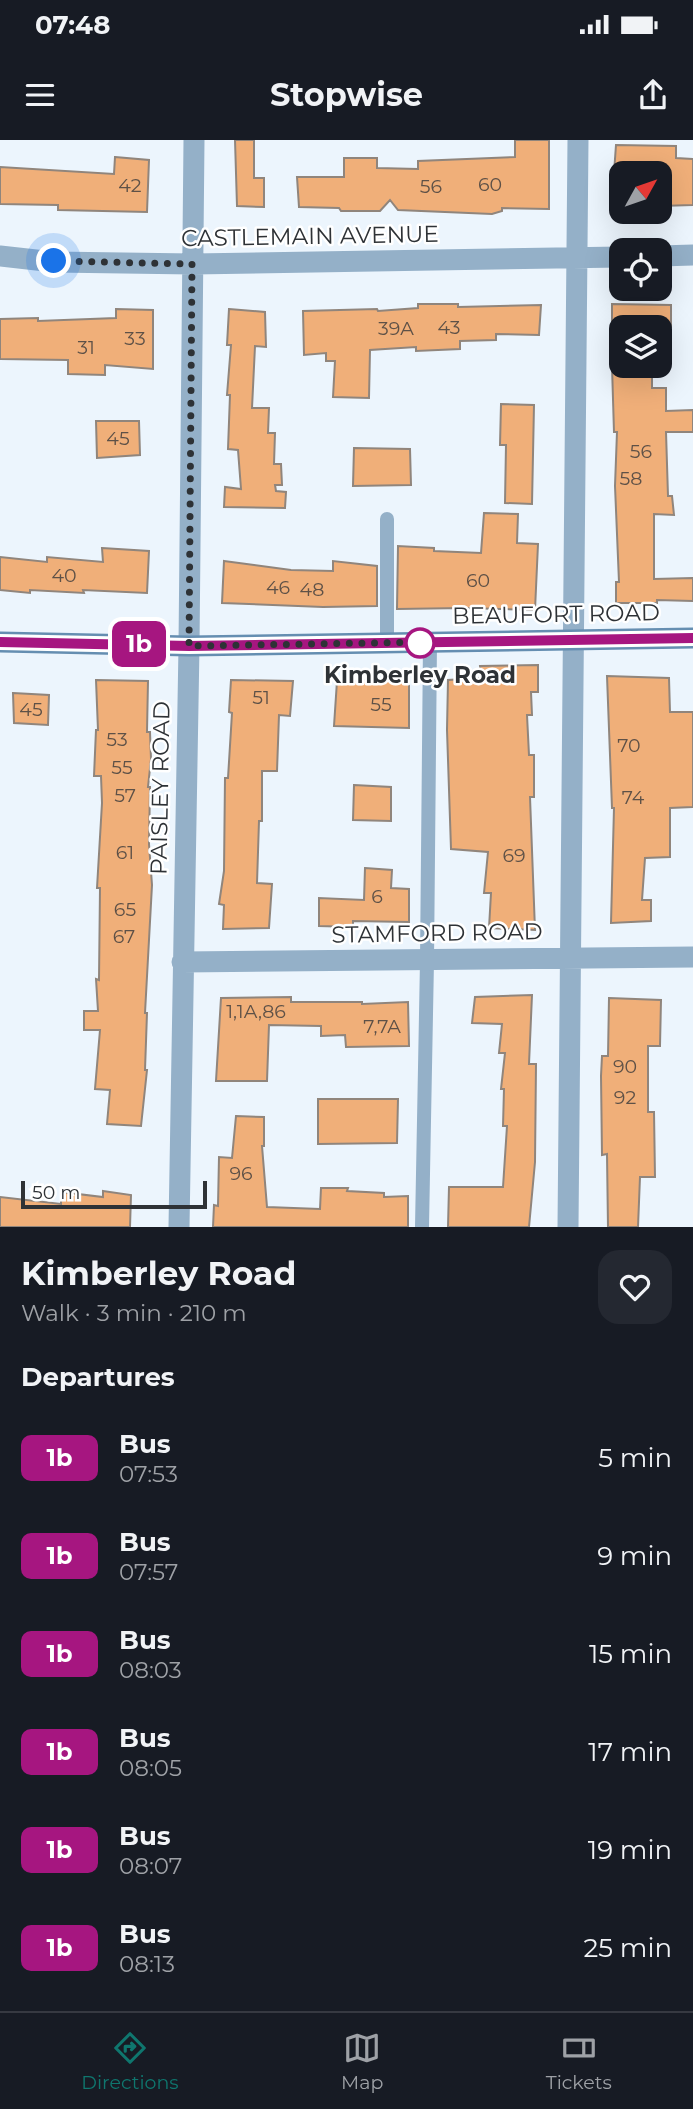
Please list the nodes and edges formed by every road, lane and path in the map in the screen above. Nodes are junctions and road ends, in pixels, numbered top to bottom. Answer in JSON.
{"nodes":[{"id":1,"x":194,"y":140,"type":"edge"},
{"id":2,"x":578,"y":140,"type":"edge"},
{"id":3,"x":693,"y":255,"type":"edge"},
{"id":4,"x":0,"y":256,"type":"edge"},
{"id":5,"x":672,"y":256,"type":"edge"},
{"id":6,"x":609,"y":257,"type":"edge"},
{"id":7,"x":579,"y":258,"type":"junction"},
{"id":8,"x":192,"y":264,"type":"junction"},
{"id":9,"x":387,"y":519,"type":"dead end"},
{"id":10,"x":693,"y":638,"type":"edge"},
{"id":11,"x":573,"y":640,"type":"junction"},
{"id":12,"x":0,"y":642,"type":"edge"},
{"id":13,"x":430,"y":642,"type":"junction"},
{"id":14,"x":387,"y":643,"type":"junction"},
{"id":15,"x":189,"y":646,"type":"junction"},
{"id":16,"x":570,"y":957,"type":"junction"},
{"id":17,"x":693,"y":957,"type":"edge"},
{"id":18,"x":428,"y":961,"type":"junction"},
{"id":19,"x":182,"y":962,"type":"junction"},
{"id":20,"x":179,"y":1227,"type":"edge"},
{"id":21,"x":422,"y":1227,"type":"edge"},
{"id":22,"x":568,"y":1227,"type":"edge"}],
"edges":[{"from":1,"to":8,"type":"street","name":"PAISLEY ROAD"},
{"from":2,"to":7,"type":"street"},
{"from":3,"to":5,"type":"street"},
{"from":4,"to":8,"type":"street","name":"CASTLEMAIN AVENUE"},
{"from":6,"to":7,"type":"street","name":"CASTLEMAIN AVENUE"},
{"from":7,"to":8,"type":"street","name":"CASTLEMAIN AVENUE"},
{"from":7,"to":11,"type":"street"},
{"from":8,"to":15,"type":"street","name":"PAISLEY ROAD"},
{"from":9,"to":14,"type":"lane"},
{"from":10,"to":11,"type":"street","name":"BEAUFORT ROAD"},
{"from":11,"to":13,"type":"street","name":"BEAUFORT ROAD"},
{"from":11,"to":16,"type":"street"},
{"from":12,"to":15,"type":"street","name":"BEAUFORT ROAD"},
{"from":13,"to":14,"type":"street","name":"BEAUFORT ROAD"},
{"from":13,"to":18,"type":"lane"},
{"from":14,"to":15,"type":"street","name":"BEAUFORT ROAD"},
{"from":15,"to":19,"type":"street","name":"PAISLEY ROAD"},
{"from":16,"to":17,"type":"street","name":"STAMFORD ROAD"},
{"from":16,"to":18,"type":"street","name":"STAMFORD ROAD"},
{"from":16,"to":22,"type":"street"},
{"from":18,"to":19,"type":"street","name":"STAMFORD ROAD"},
{"from":18,"to":21,"type":"lane"},
{"from":19,"to":20,"type":"street","name":"PAISLEY ROAD"}]}
